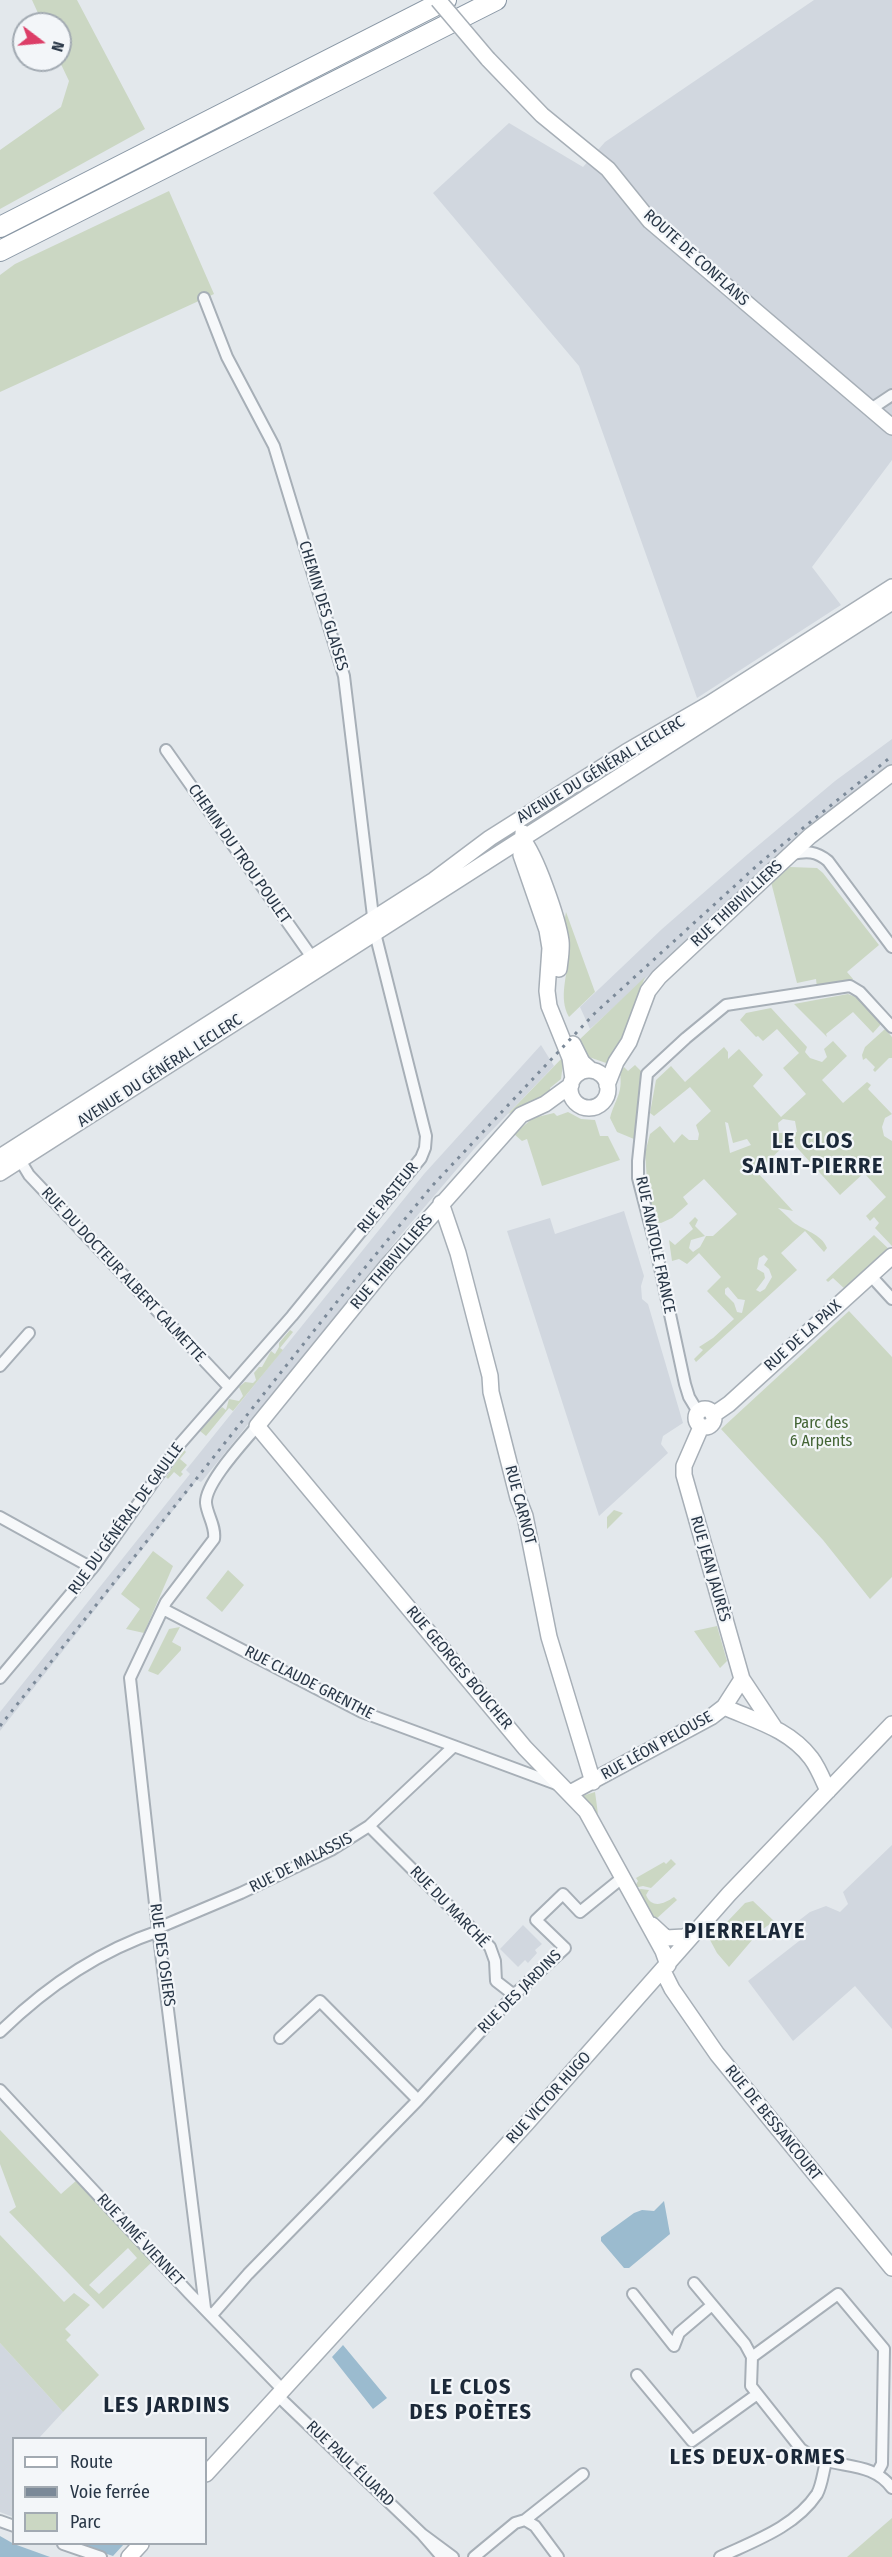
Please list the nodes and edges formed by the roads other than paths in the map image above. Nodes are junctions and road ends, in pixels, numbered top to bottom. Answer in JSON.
{"nodes":[{"id":1,"x":438,"y":0,"type":"edge"},
{"id":2,"x":446,"y":0,"type":"edge"},
{"id":3,"x":496,"y":0,"type":"edge"},
{"id":4,"x":0,"y":227,"type":"edge"},
{"id":5,"x":5,"y":249,"type":"edge"},
{"id":6,"x":0,"y":266,"type":"edge"},
{"id":7,"x":204,"y":298,"type":"dead end"},
{"id":8,"x":892,"y":395,"type":"edge"},
{"id":9,"x":871,"y":409,"type":"junction"},
{"id":10,"x":892,"y":427,"type":"edge"},
{"id":11,"x":892,"y":587,"type":"edge"},
{"id":12,"x":892,"y":602,"type":"edge"},
{"id":13,"x":738,"y":693,"type":"junction"},
{"id":14,"x":637,"y":746,"type":"junction"},
{"id":15,"x":166,"y":750,"type":"dead end"},
{"id":16,"x":892,"y":773,"type":"edge"},
{"id":17,"x":580,"y":781,"type":"junction"},
{"id":18,"x":595,"y":792,"type":"junction"},
{"id":19,"x":497,"y":834,"type":"junction"},
{"id":20,"x":522,"y":839,"type":"junction"},
{"id":21,"x":799,"y":853,"type":"junction"},
{"id":22,"x":374,"y":926,"type":"junction"},
{"id":23,"x":892,"y":947,"type":"edge"},
{"id":24,"x":313,"y":967,"type":"junction"},
{"id":25,"x":892,"y":1027,"type":"edge"},
{"id":26,"x":616,"y":1062,"type":"junction"},
{"id":27,"x":592,"y":1071,"type":"junction"},
{"id":28,"x":572,"y":1082,"type":"junction"},
{"id":29,"x":607,"y":1085,"type":"junction"},
{"id":30,"x":579,"y":1105,"type":"junction"},
{"id":31,"x":536,"y":1108,"type":"junction"},
{"id":32,"x":20,"y":1144,"type":"junction"},
{"id":33,"x":0,"y":1157,"type":"edge"},
{"id":34,"x":19,"y":1161,"type":"junction"},
{"id":35,"x":0,"y":1173,"type":"edge"},
{"id":36,"x":441,"y":1203,"type":"junction"},
{"id":37,"x":892,"y":1256,"type":"edge"},
{"id":38,"x":871,"y":1276,"type":"junction"},
{"id":39,"x":892,"y":1299,"type":"edge"},
{"id":40,"x":29,"y":1333,"type":"dead end"},
{"id":41,"x":0,"y":1366,"type":"edge"},
{"id":42,"x":229,"y":1387,"type":"junction"},
{"id":43,"x":704,"y":1418,"type":"junction"},
{"id":44,"x":258,"y":1426,"type":"junction"},
{"id":45,"x":0,"y":1517,"type":"edge"},
{"id":46,"x":92,"y":1568,"type":"junction"},
{"id":47,"x":163,"y":1609,"type":"junction"},
{"id":48,"x":0,"y":1678,"type":"edge"},
{"id":49,"x":742,"y":1679,"type":"junction"},
{"id":50,"x":723,"y":1707,"type":"junction"},
{"id":51,"x":892,"y":1724,"type":"edge"},
{"id":52,"x":774,"y":1727,"type":"junction"},
{"id":53,"x":453,"y":1747,"type":"junction"},
{"id":54,"x":594,"y":1782,"type":"junction"},
{"id":55,"x":565,"y":1789,"type":"junction"},
{"id":56,"x":828,"y":1791,"type":"junction"},
{"id":57,"x":369,"y":1826,"type":"junction"},
{"id":58,"x":622,"y":1878,"type":"junction"},
{"id":59,"x":646,"y":1919,"type":"junction"},
{"id":60,"x":159,"y":1929,"type":"junction"},
{"id":61,"x":696,"y":1932,"type":"junction"},
{"id":62,"x":665,"y":1968,"type":"junction"},
{"id":63,"x":514,"y":1995,"type":"junction"},
{"id":64,"x":0,"y":2032,"type":"edge"},
{"id":65,"x":280,"y":2038,"type":"dead end"},
{"id":66,"x":0,"y":2090,"type":"edge"},
{"id":67,"x":418,"y":2100,"type":"junction"},
{"id":68,"x":892,"y":2268,"type":"edge"},
{"id":69,"x":694,"y":2283,"type":"dead end"},
{"id":70,"x":633,"y":2294,"type":"dead end"},
{"id":71,"x":712,"y":2305,"type":"junction"},
{"id":72,"x":209,"y":2312,"type":"junction"},
{"id":73,"x":752,"y":2357,"type":"junction"},
{"id":74,"x":637,"y":2375,"type":"dead end"},
{"id":75,"x":279,"y":2392,"type":"junction"},
{"id":76,"x":756,"y":2396,"type":"junction"},
{"id":77,"x":826,"y":2462,"type":"junction"},
{"id":78,"x":207,"y":2473,"type":"edge"},
{"id":79,"x":877,"y":2473,"type":"junction"},
{"id":80,"x":583,"y":2474,"type":"dead end"},
{"id":81,"x":892,"y":2488,"type":"edge"},
{"id":82,"x":525,"y":2520,"type":"junction"},
{"id":83,"x":423,"y":2534,"type":"junction"},
{"id":84,"x":66,"y":2545,"type":"edge"},
{"id":85,"x":140,"y":2545,"type":"edge"},
{"id":86,"x":101,"y":2557,"type":"edge"},
{"id":87,"x":129,"y":2557,"type":"edge"},
{"id":88,"x":442,"y":2557,"type":"edge"},
{"id":89,"x":453,"y":2557,"type":"edge"},
{"id":90,"x":474,"y":2557,"type":"edge"},
{"id":91,"x":558,"y":2557,"type":"edge"},
{"id":92,"x":720,"y":2557,"type":"edge"}],
"edges":[{"from":1,"to":9,"type":"street","name":"ROUTE DE CONFLANS","bridge":true},
{"from":2,"to":4,"type":"highway"},
{"from":3,"to":5,"type":"highway"},
{"from":5,"to":6,"type":"highway"},
{"from":7,"to":22,"type":"street","name":"CHEMIN DES GLAISES"},
{"from":8,"to":9,"type":"street"},
{"from":9,"to":10,"type":"street","name":"ROUTE DE CONFLANS"},
{"from":11,"to":13,"type":"street","name":"AVENUE DU GÉNÉRAL LECLERC"},
{"from":12,"to":13,"type":"street","name":"AVENUE DU GÉNÉRAL LECLERC"},
{"from":13,"to":14,"type":"street","name":"AVENUE DU GÉNÉRAL LECLERC"},
{"from":13,"to":18,"type":"street","name":"AVENUE DU GÉNÉRAL LECLERC"},
{"from":14,"to":17,"type":"street","name":"AVENUE DU GÉNÉRAL LECLERC"},
{"from":14,"to":18,"type":"street"},
{"from":15,"to":24,"type":"street","name":"CHEMIN DU TROU POULET"},
{"from":16,"to":21,"type":"street","name":"RUE THIBIVILLIERS"},
{"from":17,"to":19,"type":"street","name":"AVENUE DU GÉNÉRAL LECLERC"},
{"from":17,"to":20,"type":"street"},
{"from":18,"to":20,"type":"street","name":"AVENUE DU GÉNÉRAL LECLERC"},
{"from":19,"to":20,"type":"street"},
{"from":19,"to":22,"type":"street","name":"AVENUE DU GÉNÉRAL LECLERC"},
{"from":20,"to":22,"type":"street","name":"AVENUE DU GÉNÉRAL LECLERC"},
{"from":20,"to":27,"type":"street"},
{"from":20,"to":28,"type":"street"},
{"from":21,"to":23,"type":"street"},
{"from":21,"to":26,"type":"street","name":"RUE THIBIVILLIERS"},
{"from":22,"to":24,"type":"street","name":"AVENUE DU GÉNÉRAL LECLERC"},
{"from":22,"to":42,"type":"street","name":"RUE PASTEUR"},
{"from":24,"to":32,"type":"street","name":"AVENUE DU GÉNÉRAL LECLERC"},
{"from":24,"to":34,"type":"street","name":"AVENUE DU GÉNÉRAL LECLERC"},
{"from":25,"to":43,"type":"street","name":"RUE ANATOLE FRANCE"},
{"from":26,"to":27,"type":"street"},
{"from":26,"to":29,"type":"street","name":"RUE THIBIVILLIERS"},
{"from":27,"to":28,"type":"street"},
{"from":27,"to":29,"type":"street"},
{"from":28,"to":30,"type":"street"},
{"from":28,"to":31,"type":"street","name":"RUE THIBIVILLIERS"},
{"from":29,"to":30,"type":"street"},
{"from":30,"to":31,"type":"street","name":"RUE THIBIVILLIERS"},
{"from":31,"to":36,"type":"street","name":"RUE THIBIVILLIERS"},
{"from":32,"to":33,"type":"street","name":"AVENUE DU GÉNÉRAL LECLERC"},
{"from":32,"to":34,"type":"street"},
{"from":34,"to":35,"type":"street","name":"AVENUE DU GÉNÉRAL LECLERC"},
{"from":34,"to":42,"type":"street","name":"RUE DU DOCTEUR ALBERT CALMETTE"},
{"from":36,"to":44,"type":"street","name":"RUE THIBIVILLIERS"},
{"from":36,"to":54,"type":"street","name":"RUE CARNOT"},
{"from":37,"to":38,"type":"street","name":"RUE DE LA PAIX"},
{"from":38,"to":39,"type":"street"},
{"from":38,"to":43,"type":"street","name":"RUE DE LA PAIX"},
{"from":40,"to":41,"type":"street"},
{"from":42,"to":46,"type":"street","name":"RUE DU GÉNÉRAL DE GAULLE"},
{"from":43,"to":49,"type":"street","name":"RUE JEAN JAURÈS"},
{"from":44,"to":47,"type":"street","name":"RUE DES OSIERS"},
{"from":44,"to":55,"type":"street","name":"RUE GEORGES BOUCHER"},
{"from":45,"to":46,"type":"street"},
{"from":46,"to":48,"type":"street","name":"RUE DU GÉNÉRAL DE GAULLE"},
{"from":47,"to":53,"type":"street","name":"RUE CLAUDE GRENTHE"},
{"from":47,"to":60,"type":"street","name":"RUE DES OSIERS"},
{"from":49,"to":50,"type":"street"},
{"from":49,"to":52,"type":"street","name":"RUE JEAN JAURÈS"},
{"from":50,"to":52,"type":"street","name":"RUE LÉON PELOUSE"},
{"from":50,"to":54,"type":"street","name":"RUE LÉON PELOUSE"},
{"from":51,"to":56,"type":"street","name":"RUE VICTOR HUGO"},
{"from":52,"to":56,"type":"street","name":"RUE LÉON PELOUSE"},
{"from":53,"to":55,"type":"street","name":"RUE CLAUDE GRENTHE"},
{"from":53,"to":57,"type":"street","name":"RUE DE MALASSIS"},
{"from":54,"to":55,"type":"street"},
{"from":55,"to":58,"type":"street","name":"RUE GEORGES BOUCHER"},
{"from":56,"to":61,"type":"street","name":"RUE VICTOR HUGO"},
{"from":57,"to":60,"type":"street","name":"RUE DE MALASSIS"},
{"from":57,"to":63,"type":"street","name":"RUE DU MARCHÉ"},
{"from":58,"to":59,"type":"street","name":"RUE GEORGES BOUCHER"},
{"from":58,"to":63,"type":"street","name":"RUE DES JARDINS"},
{"from":59,"to":61,"type":"street","name":"RUE GEORGES BOUCHER"},
{"from":59,"to":62,"type":"street","name":"RUE GEORGES BOUCHER"},
{"from":60,"to":64,"type":"street","name":"RUE DE MALASSIS"},
{"from":60,"to":72,"type":"street","name":"RUE DES OSIERS"},
{"from":61,"to":62,"type":"street","name":"RUE VICTOR HUGO"},
{"from":62,"to":68,"type":"street","name":"RUE DE BESSANCOURT"},
{"from":62,"to":75,"type":"street","name":"RUE VICTOR HUGO"},
{"from":63,"to":67,"type":"street","name":"RUE DES JARDINS"},
{"from":65,"to":67,"type":"street"},
{"from":66,"to":72,"type":"street","name":"RUE AIMÉ VIENNET"},
{"from":67,"to":72,"type":"street","name":"RUE DES JARDINS"},
{"from":69,"to":71,"type":"street"},
{"from":70,"to":71,"type":"street"},
{"from":71,"to":73,"type":"street"},
{"from":72,"to":75,"type":"street","name":"RUE AIMÉ VIENNET"},
{"from":73,"to":76,"type":"street"},
{"from":73,"to":79,"type":"street"},
{"from":74,"to":76,"type":"street"},
{"from":75,"to":78,"type":"street","name":"RUE VICTOR HUGO"},
{"from":75,"to":83,"type":"street","name":"RUE PAUL ÉLUARD"},
{"from":76,"to":77,"type":"street"},
{"from":77,"to":79,"type":"street"},
{"from":77,"to":92,"type":"street"},
{"from":79,"to":81,"type":"street"},
{"from":80,"to":82,"type":"street"},
{"from":82,"to":90,"type":"street"},
{"from":82,"to":91,"type":"street"},
{"from":83,"to":88,"type":"street","name":"RUE PAUL ÉLUARD"},
{"from":83,"to":89,"type":"street","name":"RUE PAUL ÉLUARD"},
{"from":84,"to":86,"type":"street"},
{"from":85,"to":87,"type":"street"}]}
